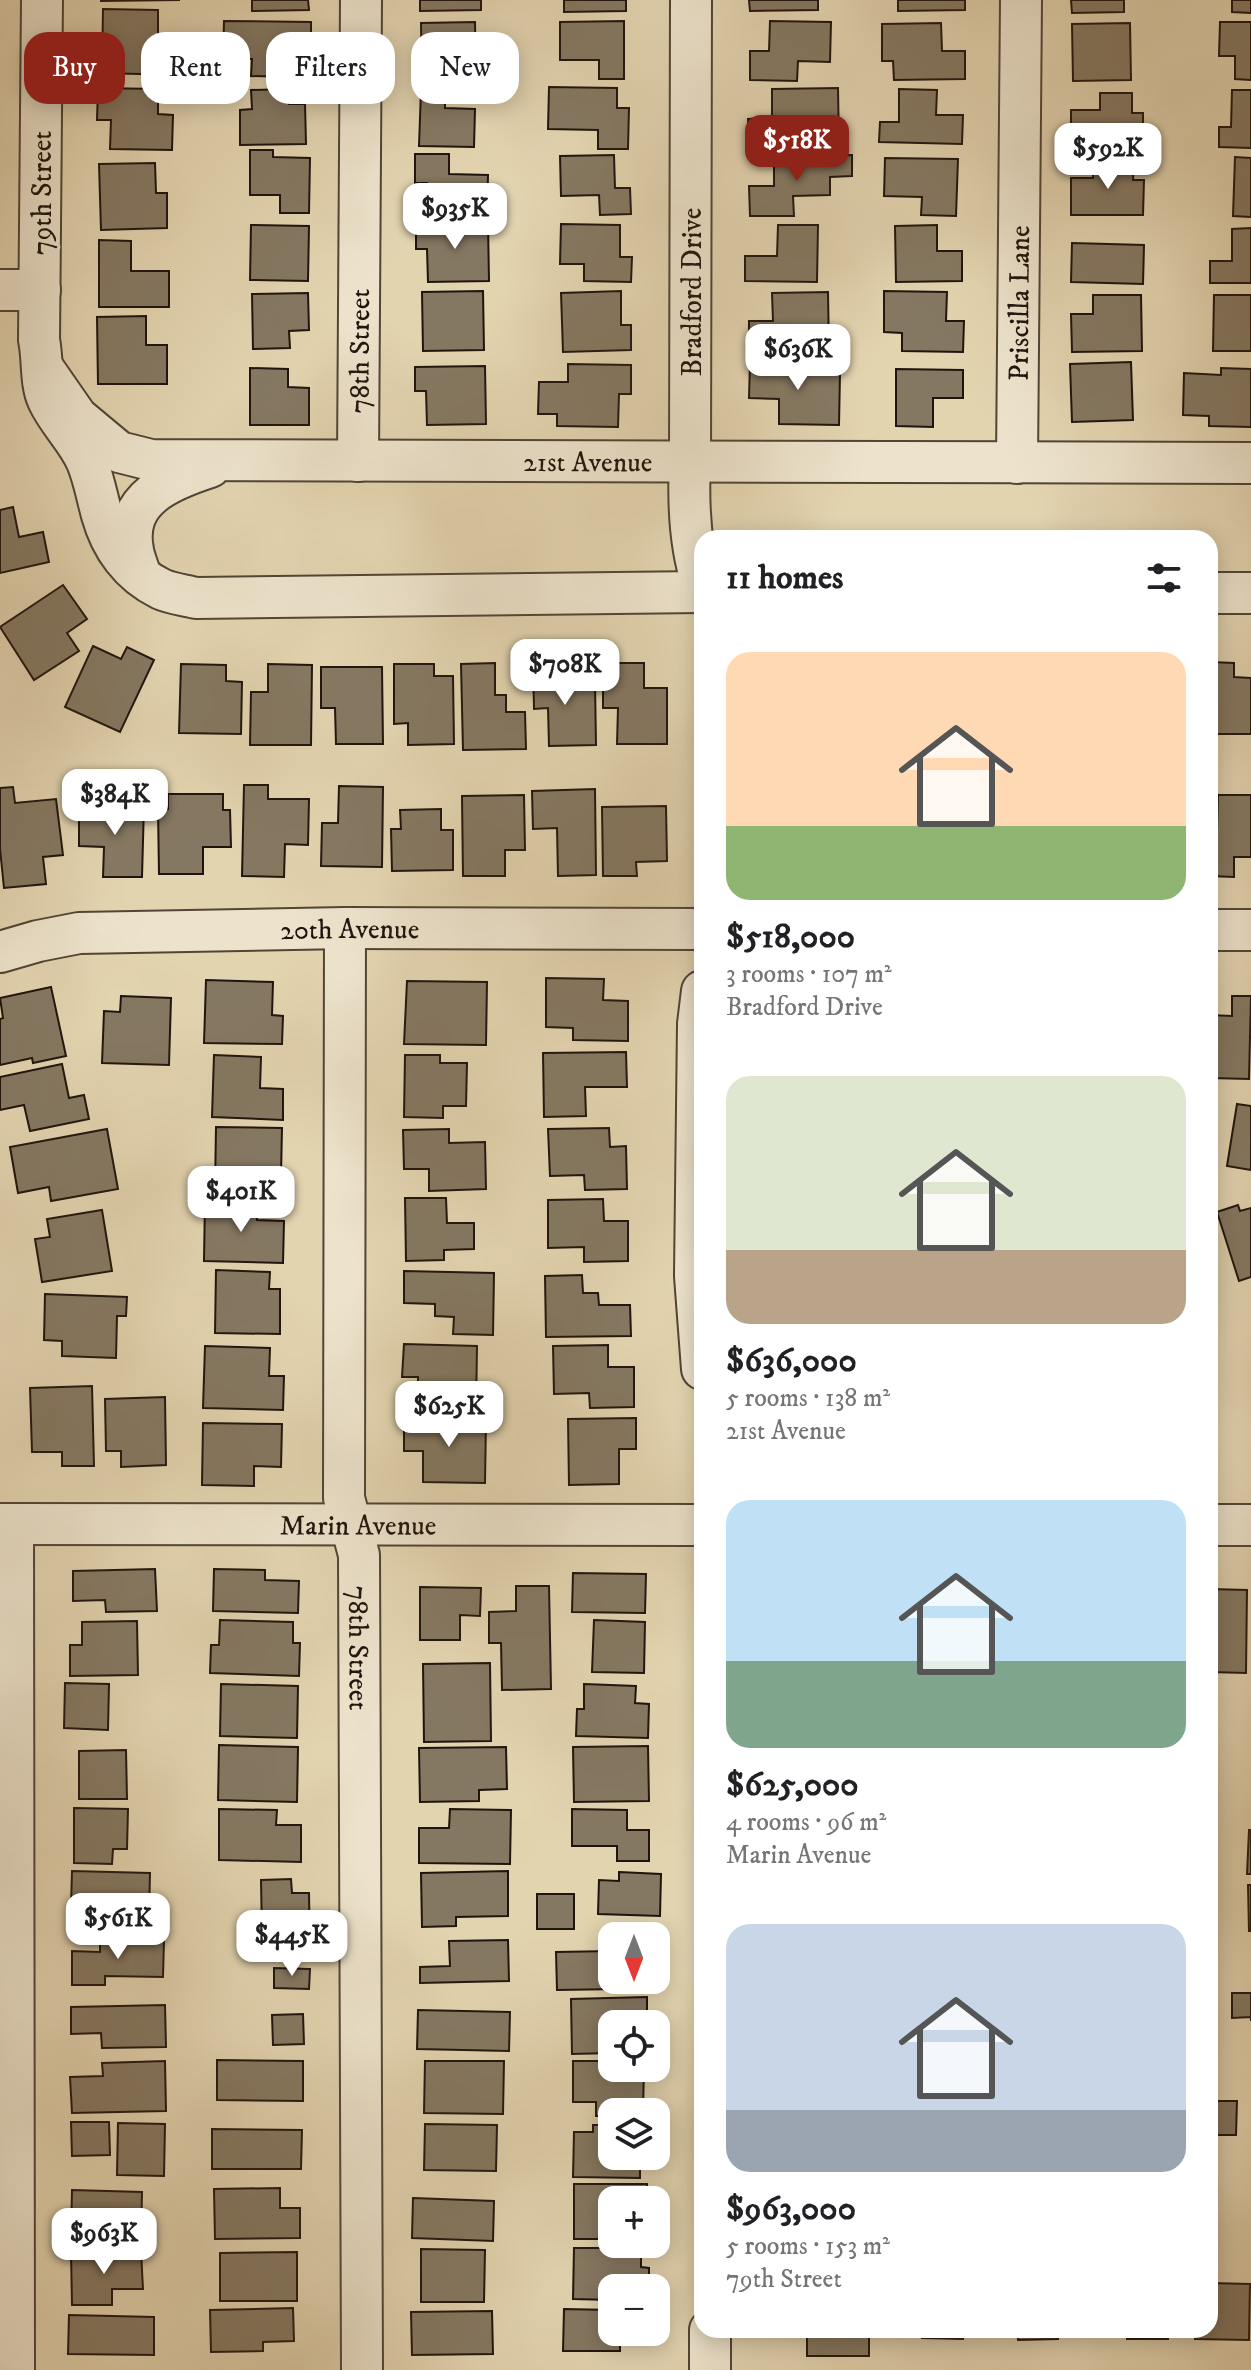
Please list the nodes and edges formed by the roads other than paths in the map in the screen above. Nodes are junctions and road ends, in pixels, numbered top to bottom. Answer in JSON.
{"nodes":[{"id":1,"x":42,"y":0,"type":"edge"},
{"id":2,"x":361,"y":0,"type":"edge"},
{"id":3,"x":691,"y":0,"type":"edge"},
{"id":4,"x":1021,"y":0,"type":"edge"},
{"id":5,"x":0,"y":290,"type":"edge"},
{"id":6,"x":40,"y":290,"type":"junction"},
{"id":7,"x":43,"y":368,"type":"junction"},
{"id":8,"x":233,"y":460,"type":"junction"},
{"id":9,"x":358,"y":461,"type":"junction"},
{"id":10,"x":690,"y":462,"type":"junction"},
{"id":11,"x":1017,"y":463,"type":"junction"},
{"id":12,"x":1251,"y":463,"type":"edge"},
{"id":13,"x":694,"y":546,"type":"edge"},
{"id":14,"x":140,"y":575,"type":"junction"},
{"id":15,"x":694,"y":592,"type":"edge"},
{"id":16,"x":1218,"y":593,"type":"edge"},
{"id":17,"x":1251,"y":593,"type":"edge"},
{"id":18,"x":345,"y":928,"type":"junction"},
{"id":19,"x":694,"y":929,"type":"edge"},
{"id":20,"x":1218,"y":930,"type":"edge"},
{"id":21,"x":1251,"y":930,"type":"edge"},
{"id":22,"x":0,"y":952,"type":"edge"},
{"id":23,"x":6,"y":1524,"type":"edge"},
{"id":24,"x":350,"y":1525,"type":"junction"},
{"id":25,"x":694,"y":1525,"type":"edge"},
{"id":26,"x":1218,"y":1525,"type":"edge"},
{"id":27,"x":1251,"y":1525,"type":"edge"},
{"id":28,"x":710,"y":2338,"type":"edge"},
{"id":29,"x":14,"y":2370,"type":"edge"},
{"id":30,"x":362,"y":2370,"type":"edge"},
{"id":31,"x":710,"y":2370,"type":"edge"}],
"edges":[{"from":1,"to":6,"type":"street","name":"79th Street"},
{"from":2,"to":9,"type":"street","name":"78th Street"},
{"from":3,"to":10,"type":"street","name":"Bradford Drive"},
{"from":4,"to":11,"type":"street","name":"Priscilla Lane"},
{"from":5,"to":6,"type":"street"},
{"from":6,"to":7,"type":"street","name":"21st Avenue"},
{"from":7,"to":8,"type":"street","name":"21st Avenue"},
{"from":7,"to":14,"type":"street"},
{"from":8,"to":9,"type":"street","name":"21st Avenue"},
{"from":8,"to":14,"type":"street"},
{"from":9,"to":10,"type":"street","name":"21st Avenue"},
{"from":10,"to":11,"type":"street","name":"21st Avenue"},
{"from":10,"to":13,"type":"street","name":"Bradford Drive"},
{"from":11,"to":12,"type":"street","name":"21st Avenue"},
{"from":14,"to":15,"type":"street"},
{"from":16,"to":17,"type":"street"},
{"from":18,"to":19,"type":"street","name":"20th Avenue"},
{"from":18,"to":22,"type":"street","name":"20th Avenue"},
{"from":18,"to":24,"type":"street","name":"78th Street"},
{"from":20,"to":21,"type":"street"},
{"from":23,"to":24,"type":"street","name":"Marin Avenue"},
{"from":23,"to":29,"type":"street"},
{"from":24,"to":25,"type":"street","name":"Marin Avenue"},
{"from":24,"to":30,"type":"street","name":"78th Street"},
{"from":26,"to":27,"type":"street"},
{"from":28,"to":31,"type":"street"}]}
